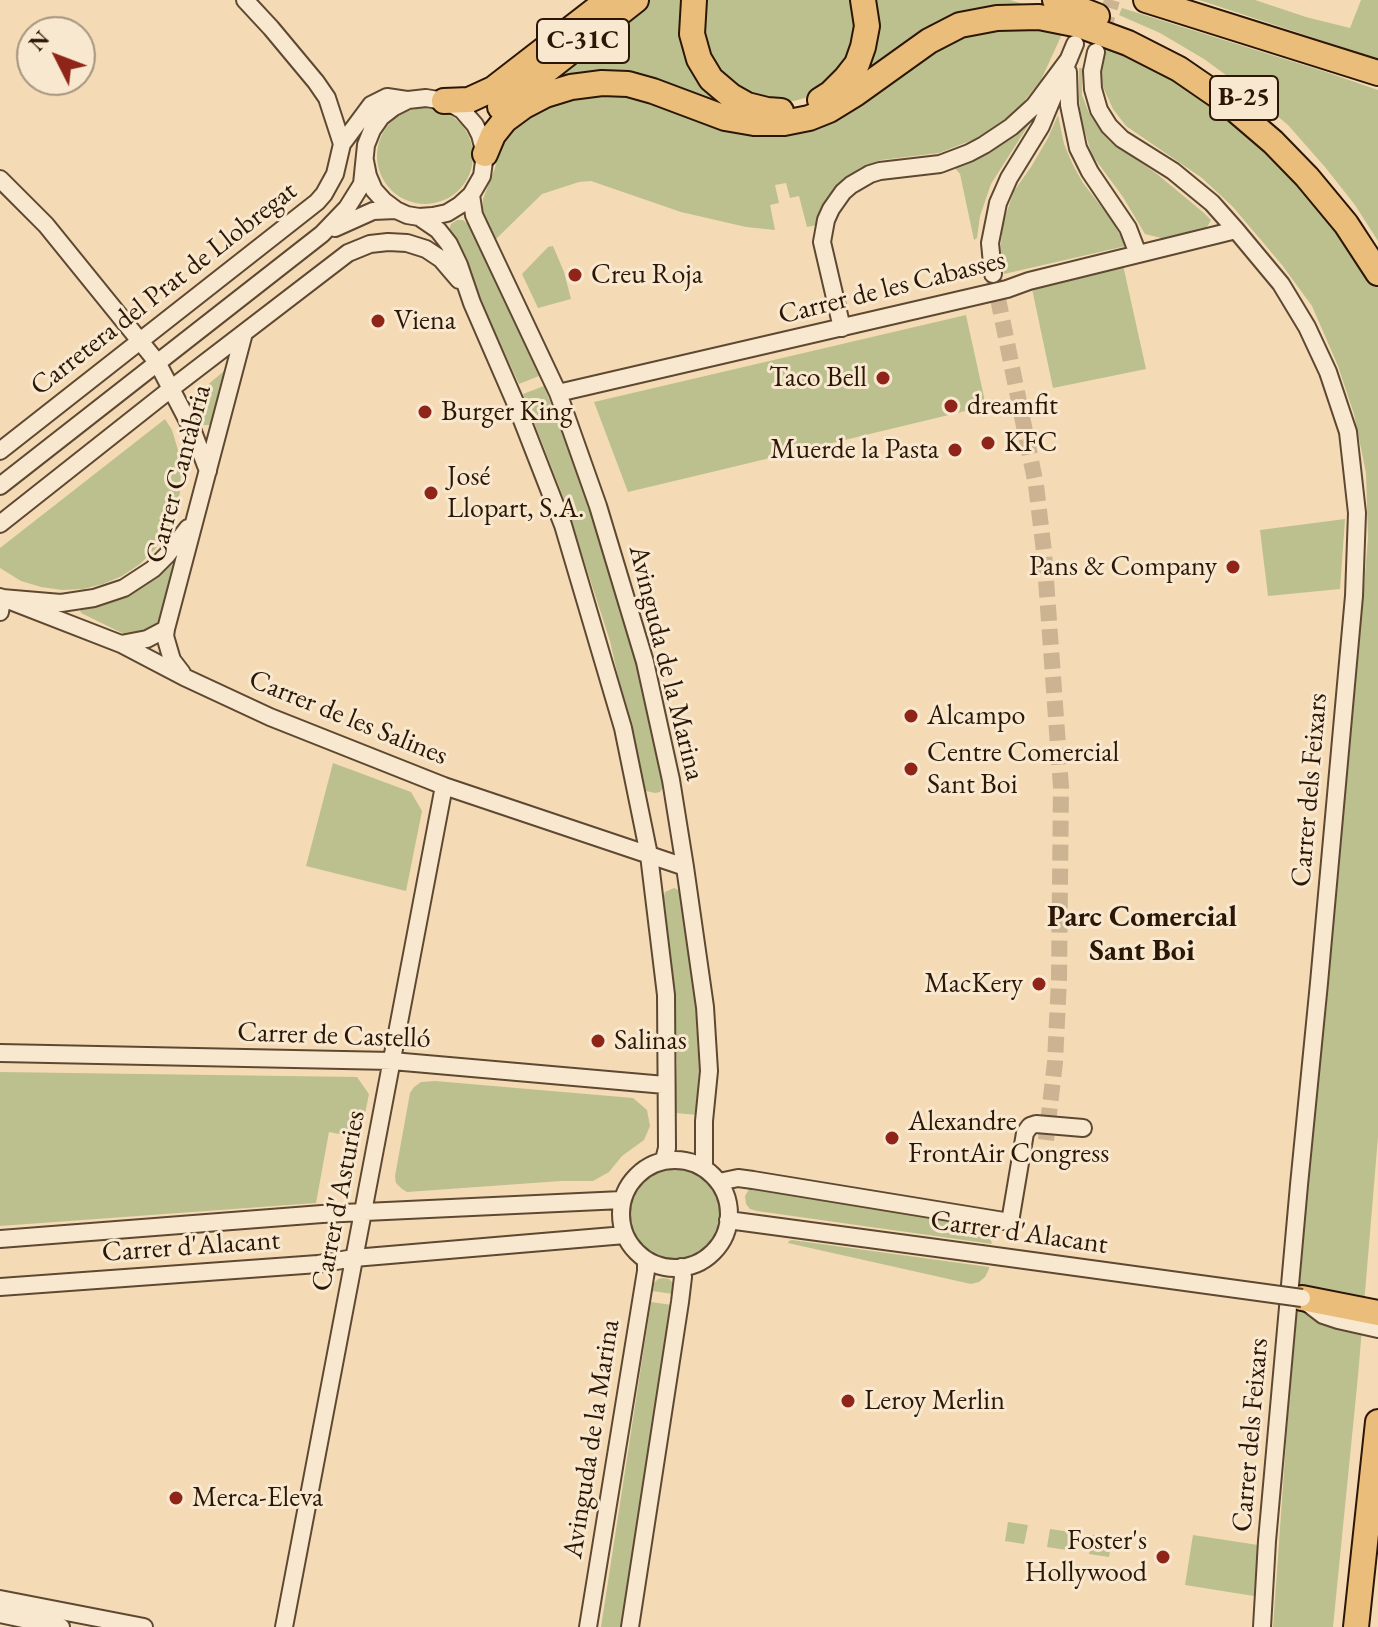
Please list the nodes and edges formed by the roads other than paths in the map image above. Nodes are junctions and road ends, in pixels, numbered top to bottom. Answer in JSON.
{"nodes":[{"id":1,"x":245,"y":0,"type":"edge"},
{"id":2,"x":593,"y":0,"type":"edge"},
{"id":3,"x":608,"y":0,"type":"edge"},
{"id":4,"x":636,"y":0,"type":"edge"},
{"id":5,"x":694,"y":0,"type":"edge"},
{"id":6,"x":863,"y":0,"type":"edge"},
{"id":7,"x":1055,"y":0,"type":"edge"},
{"id":8,"x":1146,"y":0,"type":"edge"},
{"id":9,"x":1072,"y":51,"type":"junction"},
{"id":10,"x":1096,"y":52,"type":"dead end"},
{"id":11,"x":521,"y":68,"type":"junction"},
{"id":12,"x":1378,"y":73,"type":"edge"},
{"id":13,"x":408,"y":100,"type":"junction"},
{"id":14,"x":444,"y":101,"type":"junction"},
{"id":15,"x":342,"y":144,"type":"junction"},
{"id":16,"x":482,"y":144,"type":"junction"},
{"id":17,"x":365,"y":161,"type":"junction"},
{"id":18,"x":0,"y":179,"type":"edge"},
{"id":19,"x":471,"y":195,"type":"junction"},
{"id":20,"x":396,"y":210,"type":"junction"},
{"id":21,"x":419,"y":217,"type":"junction"},
{"id":22,"x":1236,"y":230,"type":"junction"},
{"id":23,"x":322,"y":234,"type":"junction"},
{"id":24,"x":1138,"y":254,"type":"junction"},
{"id":25,"x":1378,"y":262,"type":"edge"},
{"id":26,"x":1378,"y":273,"type":"edge"},
{"id":27,"x":993,"y":274,"type":"tunnel mouth"},
{"id":28,"x":466,"y":287,"type":"junction"},
{"id":29,"x":842,"y":328,"type":"junction"},
{"id":30,"x":244,"y":333,"type":"junction"},
{"id":31,"x":139,"y":341,"type":"junction"},
{"id":32,"x":157,"y":362,"type":"junction"},
{"id":33,"x":172,"y":388,"type":"junction"},
{"id":34,"x":558,"y":393,"type":"junction"},
{"id":35,"x":0,"y":451,"type":"edge"},
{"id":36,"x":208,"y":471,"type":"junction"},
{"id":37,"x":0,"y":486,"type":"edge"},
{"id":38,"x":192,"y":523,"type":"junction"},
{"id":39,"x":0,"y":524,"type":"edge"},
{"id":40,"x":1,"y":602,"type":"edge"},
{"id":41,"x":166,"y":629,"type":"junction"},
{"id":42,"x":121,"y":644,"type":"junction"},
{"id":43,"x":184,"y":677,"type":"junction"},
{"id":44,"x":444,"y":786,"type":"junction"},
{"id":45,"x":649,"y":855,"type":"junction"},
{"id":46,"x":685,"y":867,"type":"junction"},
{"id":47,"x":0,"y":1053,"type":"edge"},
{"id":48,"x":392,"y":1061,"type":"junction"},
{"id":49,"x":665,"y":1085,"type":"junction"},
{"id":50,"x":1083,"y":1128,"type":"dead end"},
{"id":51,"x":664,"y":1160,"type":"junction"},
{"id":52,"x":704,"y":1168,"type":"junction"},
{"id":53,"x":719,"y":1182,"type":"junction"},
{"id":54,"x":622,"y":1200,"type":"junction"},
{"id":55,"x":364,"y":1212,"type":"junction"},
{"id":56,"x":728,"y":1220,"type":"junction"},
{"id":57,"x":625,"y":1235,"type":"junction"},
{"id":58,"x":0,"y":1239,"type":"edge"},
{"id":59,"x":354,"y":1258,"type":"junction"},
{"id":60,"x":646,"y":1260,"type":"junction"},
{"id":61,"x":681,"y":1267,"type":"junction"},
{"id":62,"x":0,"y":1287,"type":"edge"},
{"id":63,"x":1302,"y":1298,"type":"joint"},
{"id":64,"x":1378,"y":1301,"type":"edge"},
{"id":65,"x":1339,"y":1307,"type":"junction"},
{"id":66,"x":1378,"y":1313,"type":"edge"},
{"id":67,"x":1378,"y":1329,"type":"edge"},
{"id":68,"x":1378,"y":1422,"type":"edge"},
{"id":69,"x":0,"y":1599,"type":"edge"},
{"id":70,"x":0,"y":1614,"type":"edge"},
{"id":71,"x":37,"y":1624,"type":"edge"},
{"id":72,"x":61,"y":1627,"type":"edge"},
{"id":73,"x":144,"y":1627,"type":"edge"},
{"id":74,"x":284,"y":1627,"type":"edge"},
{"id":75,"x":588,"y":1627,"type":"edge"},
{"id":76,"x":630,"y":1627,"type":"edge"},
{"id":77,"x":1262,"y":1627,"type":"edge"},
{"id":78,"x":1356,"y":1627,"type":"edge"}],
"edges":[{"from":1,"to":15,"type":"street"},
{"from":2,"to":11,"type":"highway"},
{"from":3,"to":11,"type":"highway","number":"C-31C"},
{"from":4,"to":16,"type":"highway","number":"C-31C"},
{"from":5,"to":6,"type":"highway"},
{"from":7,"to":25,"type":"highway","number":"B-25"},
{"from":8,"to":12,"type":"highway","number":"B-25"},
{"from":9,"to":24,"type":"street"},
{"from":9,"to":27,"type":"street"},
{"from":9,"to":29,"type":"street"},
{"from":10,"to":22,"type":"street","name":"Carrer dels Feixars"},
{"from":11,"to":14,"type":"highway","number":"C-31C"},
{"from":13,"to":14,"type":"street"},
{"from":13,"to":15,"type":"street","name":"Carretera del Prat de Llobregat"},
{"from":13,"to":17,"type":"street"},
{"from":14,"to":16,"type":"street"},
{"from":15,"to":31,"type":"street","name":"Carretera del Prat de Llobregat"},
{"from":16,"to":19,"type":"street"},
{"from":16,"to":26,"type":"highway"},
{"from":17,"to":20,"type":"street"},
{"from":17,"to":23,"type":"street"},
{"from":18,"to":31,"type":"street"},
{"from":19,"to":21,"type":"street"},
{"from":19,"to":34,"type":"street","name":"Avinguda de la Marina"},
{"from":20,"to":21,"type":"street"},
{"from":20,"to":23,"type":"street"},
{"from":21,"to":28,"type":"street","name":"Avinguda de la Marina"},
{"from":22,"to":24,"type":"street","name":"Carrer de les Cabasses"},
{"from":22,"to":77,"type":"street","name":"Carrer dels Feixars"},
{"from":23,"to":32,"type":"street"},
{"from":24,"to":29,"type":"street","name":"Carrer de les Cabasses"},
{"from":28,"to":30,"type":"street","name":"Avinguda de la Marina"},
{"from":28,"to":45,"type":"street","name":"Avinguda de la Marina"},
{"from":29,"to":34,"type":"street","name":"Carrer de les Cabasses"},
{"from":30,"to":33,"type":"street"},
{"from":30,"to":36,"type":"street","name":"Carrer Cantàbria"},
{"from":31,"to":32,"type":"street"},
{"from":31,"to":35,"type":"street","name":"Carretera del Prat de Llobregat"},
{"from":32,"to":33,"type":"street"},
{"from":32,"to":37,"type":"street"},
{"from":33,"to":36,"type":"street"},
{"from":33,"to":39,"type":"street"},
{"from":34,"to":46,"type":"street","name":"Avinguda de la Marina"},
{"from":36,"to":38,"type":"street","name":"Carrer Cantàbria"},
{"from":38,"to":40,"type":"street"},
{"from":38,"to":41,"type":"street","name":"Carrer Cantàbria"},
{"from":40,"to":42,"type":"street","name":"Carrer de les Salines"},
{"from":41,"to":42,"type":"street"},
{"from":41,"to":43,"type":"street","name":"Carrer Cantàbria"},
{"from":42,"to":43,"type":"street","name":"Carrer de les Salines"},
{"from":43,"to":44,"type":"street","name":"Carrer de les Salines"},
{"from":44,"to":45,"type":"street","name":"Carrer de les Salines"},
{"from":44,"to":48,"type":"street","name":"Carrer d'Asturies"},
{"from":45,"to":46,"type":"street","name":"Carrer de les Salines"},
{"from":45,"to":49,"type":"street","name":"Avinguda de la Marina"},
{"from":46,"to":52,"type":"street","name":"Avinguda de la Marina"},
{"from":47,"to":48,"type":"street","name":"Carrer de Castelló"},
{"from":48,"to":49,"type":"street","name":"Carrer de Castelló"},
{"from":48,"to":55,"type":"street","name":"Carrer d'Asturies"},
{"from":49,"to":51,"type":"street","name":"Avinguda de la Marina"},
{"from":50,"to":53,"type":"street","name":"Carrer d'Alacant"},
{"from":51,"to":52,"type":"street"},
{"from":51,"to":54,"type":"street"},
{"from":52,"to":53,"type":"street"},
{"from":53,"to":56,"type":"street"},
{"from":54,"to":55,"type":"street","name":"Carrer d'Alacant"},
{"from":54,"to":57,"type":"street"},
{"from":55,"to":58,"type":"street","name":"Carrer d'Alacant"},
{"from":55,"to":59,"type":"street","name":"Carrer d'Asturies"},
{"from":56,"to":61,"type":"street"},
{"from":56,"to":63,"type":"street","name":"Carrer d'Alacant","bridge":true},
{"from":57,"to":59,"type":"street","name":"Carrer d'Alacant"},
{"from":57,"to":60,"type":"street"},
{"from":59,"to":62,"type":"street","name":"Carrer d'Alacant"},
{"from":59,"to":74,"type":"street","name":"Carrer d'Asturies"},
{"from":60,"to":61,"type":"street"},
{"from":60,"to":75,"type":"street","name":"Avinguda de la Marina"},
{"from":61,"to":76,"type":"street"},
{"from":63,"to":65,"type":"highway"},
{"from":64,"to":65,"type":"street"},
{"from":65,"to":66,"type":"highway"},
{"from":65,"to":67,"type":"street"},
{"from":68,"to":78,"type":"highway"},
{"from":69,"to":73,"type":"street"},
{"from":70,"to":71,"type":"street"},
{"from":71,"to":72,"type":"street"}]}
